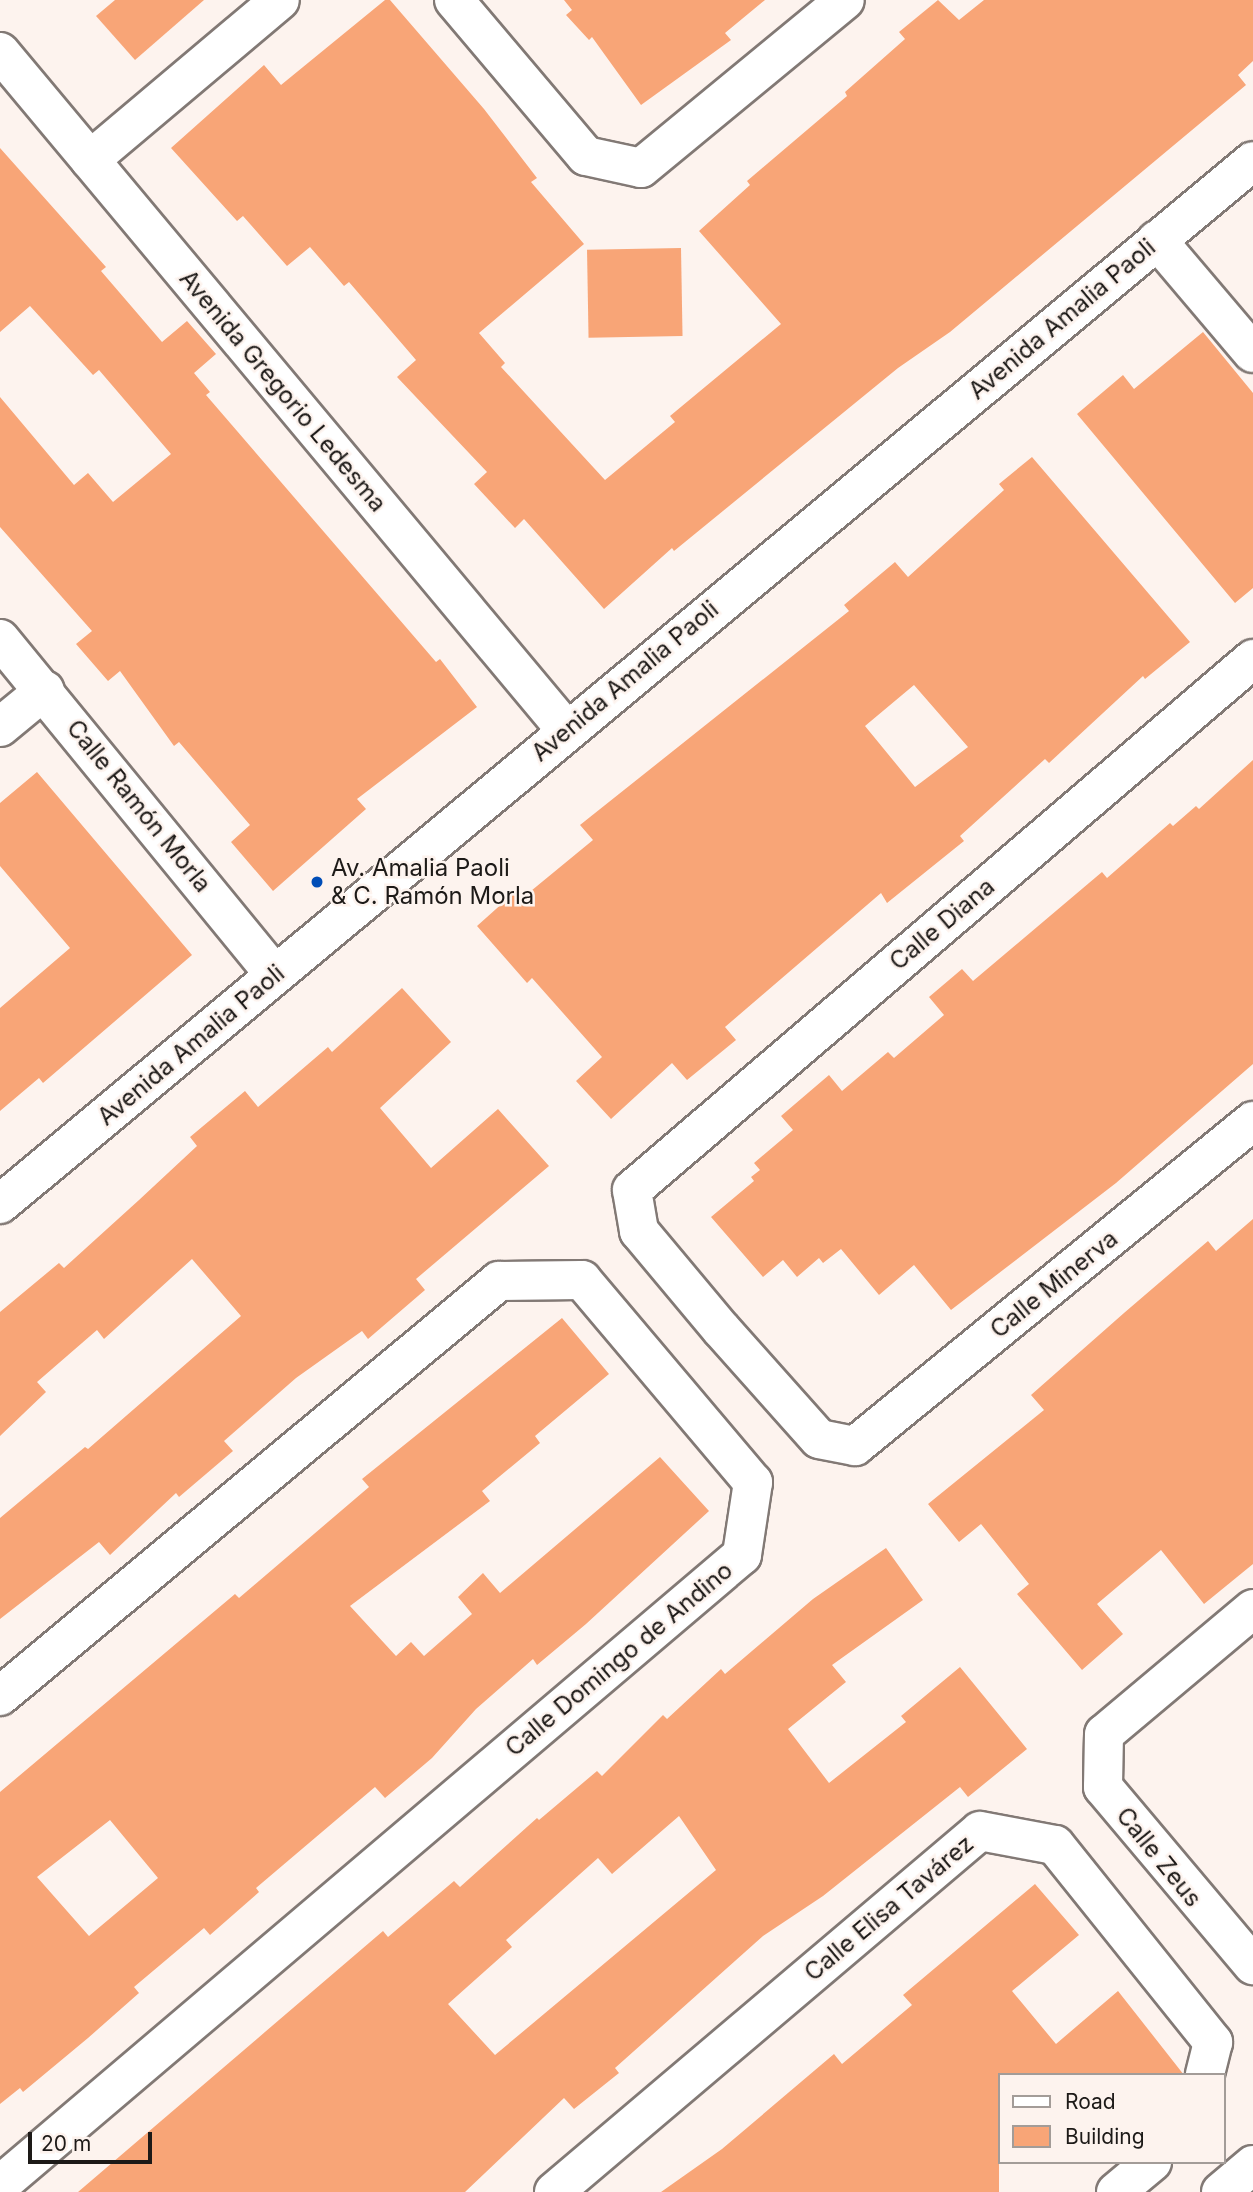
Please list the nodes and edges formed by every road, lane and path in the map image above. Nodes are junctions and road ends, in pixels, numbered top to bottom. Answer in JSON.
{"nodes":[{"id":1,"x":280,"y":0,"type":"edge"},
{"id":2,"x":454,"y":0,"type":"edge"},
{"id":3,"x":845,"y":0,"type":"edge"},
{"id":4,"x":0,"y":52,"type":"edge"},
{"id":5,"x":90,"y":160,"type":"junction"},
{"id":6,"x":1253,"y":161,"type":"edge"},
{"id":7,"x":1157,"y":240,"type":"junction"},
{"id":8,"x":1253,"y":353,"type":"edge"},
{"id":9,"x":0,"y":639,"type":"edge"},
{"id":10,"x":1253,"y":659,"type":"edge"},
{"id":11,"x":45,"y":690,"type":"junction"},
{"id":12,"x":0,"y":727,"type":"edge"},
{"id":13,"x":566,"y":730,"type":"junction"},
{"id":14,"x":275,"y":975,"type":"junction"},
{"id":15,"x":1253,"y":1121,"type":"edge"},
{"id":16,"x":0,"y":1204,"type":"edge"},
{"id":17,"x":855,"y":1446,"type":"joint"},
{"id":18,"x":1253,"y":1609,"type":"edge"},
{"id":19,"x":0,"y":1696,"type":"edge"},
{"id":20,"x":1253,"y":1965,"type":"edge"},
{"id":21,"x":1205,"y":2073,"type":"edge"},
{"id":22,"x":1150,"y":2164,"type":"edge"},
{"id":23,"x":1253,"y":2165,"type":"edge"},
{"id":24,"x":0,"y":2185,"type":"edge"},
{"id":25,"x":554,"y":2192,"type":"edge"},
{"id":26,"x":1116,"y":2192,"type":"edge"},
{"id":27,"x":1221,"y":2192,"type":"edge"}],
"edges":[{"from":1,"to":5,"type":"street"},
{"from":2,"to":3,"type":"street"},
{"from":4,"to":5,"type":"street","name":"Avenida Gregorio Ledesma"},
{"from":5,"to":13,"type":"street","name":"Avenida Gregorio Ledesma"},
{"from":6,"to":7,"type":"street","name":"Avenida Amalia Paoli"},
{"from":7,"to":8,"type":"street"},
{"from":7,"to":13,"type":"street","name":"Avenida Amalia Paoli"},
{"from":9,"to":11,"type":"street","name":"Calle Ramón Morla"},
{"from":10,"to":17,"type":"street","name":"Calle Diana"},
{"from":11,"to":12,"type":"street"},
{"from":11,"to":14,"type":"street","name":"Calle Ramón Morla"},
{"from":13,"to":14,"type":"street","name":"Avenida Amalia Paoli"},
{"from":14,"to":16,"type":"street","name":"Avenida Amalia Paoli"},
{"from":15,"to":17,"type":"street","name":"Calle Minerva"},
{"from":18,"to":20,"type":"street","name":"Calle Zeus"},
{"from":19,"to":24,"type":"street","name":"Calle Domingo de Andino"},
{"from":21,"to":25,"type":"street","name":"Calle Elisa Tavárez"},
{"from":22,"to":26,"type":"street"},
{"from":23,"to":27,"type":"street"}]}
